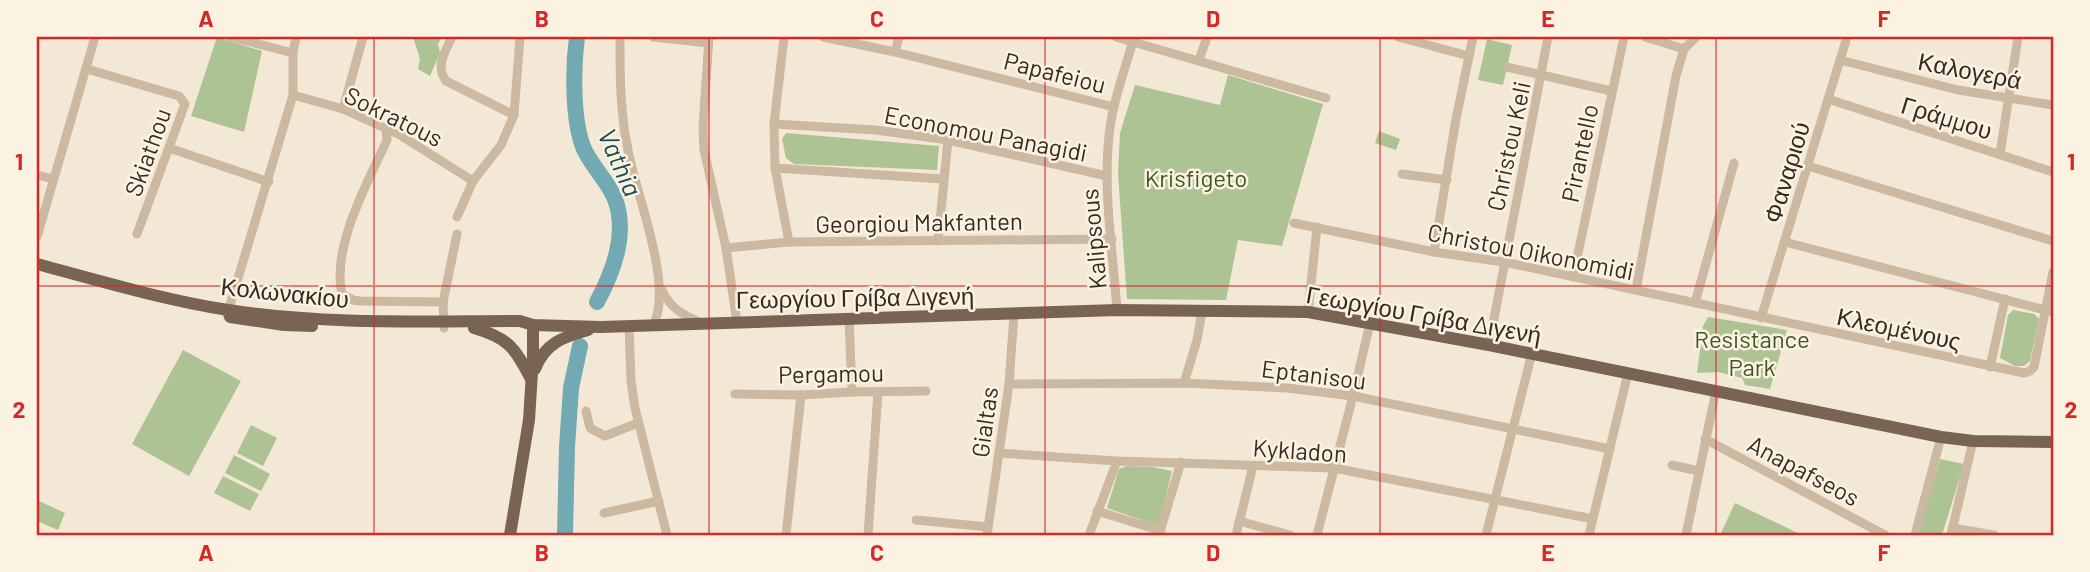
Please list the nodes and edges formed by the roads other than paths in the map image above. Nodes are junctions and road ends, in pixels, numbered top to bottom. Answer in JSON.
{"nodes":[{"id":1,"x":95,"y":37,"type":"edge"},
{"id":2,"x":231,"y":37,"type":"edge"},
{"id":3,"x":296,"y":37,"type":"edge"},
{"id":4,"x":363,"y":37,"type":"edge"},
{"id":5,"x":452,"y":37,"type":"edge"},
{"id":6,"x":520,"y":37,"type":"edge"},
{"id":7,"x":620,"y":37,"type":"edge"},
{"id":8,"x":653,"y":37,"type":"edge"},
{"id":9,"x":784,"y":37,"type":"edge"},
{"id":10,"x":824,"y":37,"type":"edge"},
{"id":11,"x":899,"y":37,"type":"edge"},
{"id":12,"x":1116,"y":37,"type":"edge"},
{"id":13,"x":1207,"y":37,"type":"edge"},
{"id":14,"x":1398,"y":37,"type":"edge"},
{"id":15,"x":1473,"y":37,"type":"edge"},
{"id":16,"x":1548,"y":37,"type":"edge"},
{"id":17,"x":1624,"y":37,"type":"edge"},
{"id":18,"x":1645,"y":37,"type":"edge"},
{"id":19,"x":1696,"y":37,"type":"edge"},
{"id":20,"x":1847,"y":37,"type":"edge"},
{"id":21,"x":2018,"y":37,"type":"edge"},
{"id":22,"x":709,"y":40,"type":"edge"},
{"id":23,"x":1133,"y":41,"type":"junction"},
{"id":24,"x":1684,"y":48,"type":"junction"},
{"id":25,"x":293,"y":52,"type":"junction"},
{"id":26,"x":895,"y":52,"type":"junction"},
{"id":27,"x":1469,"y":56,"type":"junction"},
{"id":28,"x":1199,"y":60,"type":"junction"},
{"id":29,"x":1840,"y":60,"type":"junction"},
{"id":30,"x":1507,"y":67,"type":"dead end"},
{"id":31,"x":87,"y":69,"type":"junction"},
{"id":32,"x":1542,"y":76,"type":"junction"},
{"id":33,"x":1611,"y":91,"type":"junction"},
{"id":34,"x":293,"y":95,"type":"junction"},
{"id":35,"x":1326,"y":98,"type":"dead end"},
{"id":36,"x":1828,"y":99,"type":"junction"},
{"id":37,"x":2008,"y":99,"type":"junction"},
{"id":38,"x":2053,"y":104,"type":"edge"},
{"id":39,"x":1114,"y":107,"type":"junction"},
{"id":40,"x":343,"y":109,"type":"junction"},
{"id":41,"x":513,"y":115,"type":"junction"},
{"id":42,"x":774,"y":124,"type":"junction"},
{"id":43,"x":386,"y":129,"type":"junction"},
{"id":44,"x":948,"y":140,"type":"junction"},
{"id":45,"x":169,"y":148,"type":"junction"},
{"id":46,"x":2000,"y":154,"type":"junction"},
{"id":47,"x":1734,"y":163,"type":"dead end"},
{"id":48,"x":1808,"y":166,"type":"junction"},
{"id":49,"x":775,"y":168,"type":"junction"},
{"id":50,"x":2053,"y":172,"type":"edge"},
{"id":51,"x":1402,"y":174,"type":"dead end"},
{"id":52,"x":37,"y":175,"type":"edge"},
{"id":53,"x":1107,"y":176,"type":"junction"},
{"id":54,"x":53,"y":179,"type":"junction"},
{"id":55,"x":943,"y":179,"type":"junction"},
{"id":56,"x":1447,"y":180,"type":"junction"},
{"id":57,"x":473,"y":181,"type":"junction"},
{"id":58,"x":268,"y":182,"type":"junction"},
{"id":59,"x":457,"y":217,"type":"dead end"},
{"id":60,"x":1294,"y":223,"type":"dead end"},
{"id":61,"x":1317,"y":227,"type":"junction"},
{"id":62,"x":136,"y":234,"type":"dead end"},
{"id":63,"x":457,"y":234,"type":"dead end"},
{"id":64,"x":37,"y":237,"type":"edge"},
{"id":65,"x":1112,"y":239,"type":"junction"},
{"id":66,"x":938,"y":241,"type":"junction"},
{"id":67,"x":2053,"y":241,"type":"edge"},
{"id":68,"x":789,"y":242,"type":"junction"},
{"id":69,"x":1785,"y":242,"type":"junction"},
{"id":70,"x":726,"y":248,"type":"junction"},
{"id":71,"x":1434,"y":252,"type":"junction"},
{"id":72,"x":1504,"y":262,"type":"junction"},
{"id":73,"x":37,"y":264,"type":"edge"},
{"id":74,"x":2053,"y":271,"type":"edge"},
{"id":75,"x":37,"y":273,"type":"edge"},
{"id":76,"x":1573,"y":276,"type":"junction"},
{"id":77,"x":659,"y":285,"type":"junction"},
{"id":78,"x":1636,"y":290,"type":"junction"},
{"id":79,"x":2005,"y":299,"type":"junction"},
{"id":80,"x":443,"y":302,"type":"junction"},
{"id":81,"x":1695,"y":303,"type":"junction"},
{"id":82,"x":1117,"y":310,"type":"junction"},
{"id":83,"x":2050,"y":311,"type":"edge"},
{"id":84,"x":1202,"y":312,"type":"junction"},
{"id":85,"x":1308,"y":312,"type":"junction"},
{"id":86,"x":228,"y":313,"type":"junction"},
{"id":87,"x":1014,"y":314,"type":"junction"},
{"id":88,"x":849,"y":318,"type":"junction"},
{"id":89,"x":1761,"y":318,"type":"junction"},
{"id":90,"x":699,"y":322,"type":"junction"},
{"id":91,"x":737,"y":322,"type":"junction"},
{"id":92,"x":1370,"y":323,"type":"junction"},
{"id":93,"x":444,"y":324,"type":"junction"},
{"id":94,"x":654,"y":324,"type":"junction"},
{"id":95,"x":533,"y":325,"type":"junction"},
{"id":96,"x":629,"y":326,"type":"junction"},
{"id":97,"x":601,"y":327,"type":"junction"},
{"id":98,"x":474,"y":328,"type":"junction"},
{"id":99,"x":1489,"y":345,"type":"junction"},
{"id":100,"x":1532,"y":353,"type":"junction"},
{"id":101,"x":1990,"y":367,"type":"junction"},
{"id":102,"x":1628,"y":373,"type":"junction"},
{"id":103,"x":532,"y":379,"type":"junction"},
{"id":104,"x":1184,"y":383,"type":"junction"},
{"id":105,"x":1010,"y":384,"type":"junction"},
{"id":106,"x":926,"y":391,"type":"dead end"},
{"id":107,"x":1716,"y":391,"type":"junction"},
{"id":108,"x":852,"y":392,"type":"junction"},
{"id":109,"x":878,"y":392,"type":"junction"},
{"id":110,"x":735,"y":394,"type":"dead end"},
{"id":111,"x":801,"y":395,"type":"junction"},
{"id":112,"x":1353,"y":396,"type":"junction"},
{"id":113,"x":586,"y":411,"type":"dead end"},
{"id":114,"x":638,"y":423,"type":"junction"},
{"id":115,"x":1514,"y":429,"type":"junction"},
{"id":116,"x":1941,"y":437,"type":"junction"},
{"id":117,"x":1705,"y":439,"type":"junction"},
{"id":118,"x":1973,"y":442,"type":"junction"},
{"id":119,"x":2053,"y":442,"type":"edge"},
{"id":120,"x":1610,"y":449,"type":"junction"},
{"id":121,"x":999,"y":453,"type":"junction"},
{"id":122,"x":1117,"y":461,"type":"junction"},
{"id":123,"x":1181,"y":462,"type":"junction"},
{"id":124,"x":1672,"y":465,"type":"dead end"},
{"id":125,"x":1253,"y":466,"type":"junction"},
{"id":126,"x":1334,"y":468,"type":"junction"},
{"id":127,"x":1699,"y":471,"type":"junction"},
{"id":128,"x":659,"y":501,"type":"junction"},
{"id":129,"x":1496,"y":501,"type":"junction"},
{"id":130,"x":1097,"y":511,"type":"junction"},
{"id":131,"x":604,"y":513,"type":"dead end"},
{"id":132,"x":1593,"y":519,"type":"junction"},
{"id":133,"x":916,"y":520,"type":"dead end"},
{"id":134,"x":1239,"y":521,"type":"junction"},
{"id":135,"x":988,"y":531,"type":"edge"},
{"id":136,"x":1951,"y":531,"type":"edge"},
{"id":137,"x":1160,"y":533,"type":"edge"},
{"id":138,"x":510,"y":535,"type":"edge"},
{"id":139,"x":667,"y":535,"type":"edge"},
{"id":140,"x":786,"y":535,"type":"edge"},
{"id":141,"x":868,"y":535,"type":"edge"},
{"id":142,"x":1088,"y":535,"type":"edge"},
{"id":143,"x":1236,"y":535,"type":"edge"},
{"id":144,"x":1290,"y":535,"type":"edge"},
{"id":145,"x":1317,"y":535,"type":"edge"},
{"id":146,"x":1486,"y":535,"type":"edge"},
{"id":147,"x":1589,"y":535,"type":"edge"},
{"id":148,"x":1686,"y":535,"type":"edge"},
{"id":149,"x":1885,"y":535,"type":"edge"},
{"id":150,"x":1914,"y":535,"type":"edge"},
{"id":151,"x":1993,"y":535,"type":"edge"}],
"edges":[{"from":1,"to":31,"type":"street"},
{"from":2,"to":25,"type":"street"},
{"from":3,"to":25,"type":"street"},
{"from":4,"to":40,"type":"street"},
{"from":5,"to":41,"type":"street"},
{"from":6,"to":41,"type":"street"},
{"from":7,"to":77,"type":"street"},
{"from":8,"to":22,"type":"street"},
{"from":9,"to":42,"type":"street"},
{"from":10,"to":26,"type":"street","name":"Papafeiou"},
{"from":11,"to":26,"type":"street"},
{"from":12,"to":23,"type":"street"},
{"from":13,"to":28,"type":"street"},
{"from":14,"to":27,"type":"street"},
{"from":15,"to":27,"type":"street"},
{"from":16,"to":32,"type":"street","name":"Christou Keli"},
{"from":17,"to":33,"type":"street","name":"Pirantello"},
{"from":18,"to":24,"type":"street"},
{"from":19,"to":24,"type":"street"},
{"from":20,"to":29,"type":"street","name":"Φαναριού"},
{"from":21,"to":37,"type":"street"},
{"from":22,"to":70,"type":"street"},
{"from":23,"to":28,"type":"street"},
{"from":23,"to":39,"type":"street","name":"Kalipsous"},
{"from":24,"to":78,"type":"street"},
{"from":25,"to":34,"type":"street"},
{"from":26,"to":39,"type":"street","name":"Papafeiou"},
{"from":27,"to":56,"type":"street"},
{"from":28,"to":35,"type":"street"},
{"from":29,"to":36,"type":"street","name":"Φαναριού"},
{"from":29,"to":37,"type":"street","name":"Καλογερά"},
{"from":30,"to":32,"type":"street"},
{"from":31,"to":45,"type":"street","name":"Skiathou"},
{"from":31,"to":54,"type":"street"},
{"from":32,"to":33,"type":"street"},
{"from":32,"to":72,"type":"street","name":"Christou Keli"},
{"from":33,"to":76,"type":"street","name":"Pirantello"},
{"from":34,"to":40,"type":"street","name":"Sokratous"},
{"from":34,"to":58,"type":"street"},
{"from":36,"to":46,"type":"street","name":"Γράμμου"},
{"from":36,"to":48,"type":"street","name":"Φαναριού"},
{"from":37,"to":38,"type":"street","name":"Καλογερά"},
{"from":37,"to":46,"type":"street"},
{"from":39,"to":53,"type":"street","name":"Kalipsous"},
{"from":40,"to":43,"type":"street","name":"Sokratous"},
{"from":41,"to":57,"type":"street"},
{"from":42,"to":44,"type":"street","name":"Economou Panagidi"},
{"from":42,"to":49,"type":"street"},
{"from":43,"to":57,"type":"street","name":"Sokratous"},
{"from":43,"to":80,"type":"street"},
{"from":44,"to":53,"type":"street","name":"Economou Panagidi"},
{"from":44,"to":55,"type":"street"},
{"from":45,"to":58,"type":"street"},
{"from":45,"to":62,"type":"street","name":"Skiathou"},
{"from":46,"to":50,"type":"street","name":"Γράμμου"},
{"from":47,"to":81,"type":"street"},
{"from":48,"to":67,"type":"street"},
{"from":48,"to":69,"type":"street","name":"Φαναριού"},
{"from":49,"to":55,"type":"street"},
{"from":49,"to":68,"type":"street"},
{"from":51,"to":56,"type":"street"},
{"from":52,"to":54,"type":"street"},
{"from":53,"to":65,"type":"street","name":"Kalipsous"},
{"from":54,"to":64,"type":"street"},
{"from":55,"to":66,"type":"street"},
{"from":56,"to":71,"type":"street"},
{"from":57,"to":59,"type":"street"},
{"from":58,"to":86,"type":"street"},
{"from":60,"to":61,"type":"street","name":"Christou Oikonomidi"},
{"from":61,"to":71,"type":"street","name":"Christou Oikonomidi"},
{"from":61,"to":85,"type":"street"},
{"from":63,"to":80,"type":"street"},
{"from":65,"to":66,"type":"street","name":"Georgiou Makfanten"},
{"from":65,"to":82,"type":"street","name":"Kalipsous"},
{"from":66,"to":68,"type":"street","name":"Georgiou Makfanten"},
{"from":68,"to":70,"type":"street","name":"Georgiou Makfanten"},
{"from":69,"to":79,"type":"street"},
{"from":69,"to":89,"type":"street","name":"Φαναριού"},
{"from":70,"to":91,"type":"street"},
{"from":71,"to":72,"type":"street","name":"Christou Oikonomidi"},
{"from":72,"to":76,"type":"street","name":"Christou Oikonomidi"},
{"from":72,"to":99,"type":"street","name":"Christou Keli"},
{"from":73,"to":86,"type":"main road","name":"Κολωνακίου"},
{"from":74,"to":83,"type":"street"},
{"from":75,"to":86,"type":"main road","name":"Κολωνακίου"},
{"from":76,"to":78,"type":"street","name":"Christou Oikonomidi"},
{"from":77,"to":90,"type":"street"},
{"from":77,"to":94,"type":"street"},
{"from":78,"to":81,"type":"street","name":"Christou Oikonomidi"},
{"from":79,"to":83,"type":"street"},
{"from":79,"to":101,"type":"street"},
{"from":80,"to":93,"type":"street"},
{"from":81,"to":89,"type":"street","name":"Christou Oikonomidi"},
{"from":82,"to":84,"type":"main road","name":"Γεωργίου Γρίβα Διγενή"},
{"from":82,"to":87,"type":"main road","name":"Γεωργίου Γρίβα Διγενή"},
{"from":83,"to":101,"type":"street","name":"Κλεομένους"},
{"from":84,"to":85,"type":"main road","name":"Γεωργίου Γρίβα Διγενή"},
{"from":84,"to":104,"type":"street"},
{"from":85,"to":92,"type":"main road","name":"Γεωργίου Γρίβα Διγενή"},
{"from":86,"to":93,"type":"main road","name":"Κολωνακίου"},
{"from":87,"to":88,"type":"main road","name":"Γεωργίου Γρίβα Διγενή"},
{"from":87,"to":105,"type":"street","name":"Gialtas"},
{"from":88,"to":91,"type":"main road","name":"Γεωργίου Γρίβα Διγενή"},
{"from":88,"to":108,"type":"street"},
{"from":89,"to":101,"type":"street","name":"Κλεομένους"},
{"from":90,"to":91,"type":"main road","name":"Γεωργίου Γρίβα Διγενή"},
{"from":90,"to":94,"type":"main road","name":"Γεωργίου Γρίβα Διγενή"},
{"from":92,"to":99,"type":"main road","name":"Γεωργίου Γρίβα Διγενή"},
{"from":92,"to":112,"type":"street"},
{"from":93,"to":95,"type":"main road","name":"Κολωνακίου"},
{"from":93,"to":98,"type":"main road","name":"Κολωνακίου"},
{"from":94,"to":96,"type":"main road","name":"Κολωνακίου"},
{"from":95,"to":97,"type":"main road","name":"Κολωνακίου"},
{"from":95,"to":98,"type":"main road","name":"Κολωνακίου"},
{"from":95,"to":103,"type":"main road"},
{"from":96,"to":97,"type":"main road","name":"Κολωνακίου"},
{"from":96,"to":114,"type":"street"},
{"from":97,"to":103,"type":"main road"},
{"from":98,"to":103,"type":"main road"},
{"from":99,"to":100,"type":"main road","name":"Γεωργίου Γρίβα Διγενή"},
{"from":100,"to":102,"type":"main road","name":"Γεωργίου Γρίβα Διγενή"},
{"from":100,"to":115,"type":"street"},
{"from":102,"to":107,"type":"main road","name":"Γεωργίου Γρίβα Διγενή"},
{"from":102,"to":120,"type":"street"},
{"from":103,"to":138,"type":"main road"},
{"from":104,"to":105,"type":"street","name":"Eptanisou"},
{"from":104,"to":112,"type":"street","name":"Eptanisou"},
{"from":105,"to":121,"type":"street","name":"Gialtas"},
{"from":106,"to":109,"type":"street","name":"Pergamou"},
{"from":107,"to":116,"type":"main road","name":"Γεωργίου Γρίβα Διγενή"},
{"from":107,"to":117,"type":"street"},
{"from":108,"to":109,"type":"street","name":"Pergamou"},
{"from":108,"to":111,"type":"street","name":"Pergamou"},
{"from":109,"to":141,"type":"street"},
{"from":110,"to":111,"type":"street","name":"Pergamou"},
{"from":111,"to":140,"type":"street"},
{"from":112,"to":115,"type":"street","name":"Eptanisou"},
{"from":112,"to":126,"type":"street"},
{"from":113,"to":114,"type":"street"},
{"from":114,"to":128,"type":"street"},
{"from":115,"to":120,"type":"street","name":"Eptanisou"},
{"from":115,"to":129,"type":"street"},
{"from":116,"to":118,"type":"main road","name":"Γεωργίου Γρίβα Διγενή"},
{"from":116,"to":150,"type":"street"},
{"from":117,"to":127,"type":"street"},
{"from":117,"to":149,"type":"street","name":"Anapafseos"},
{"from":118,"to":119,"type":"main road","name":"Γεωργίου Γρίβα Διγενή"},
{"from":118,"to":136,"type":"street"},
{"from":120,"to":132,"type":"street"},
{"from":121,"to":122,"type":"street","name":"Kykladon"},
{"from":121,"to":135,"type":"street","name":"Gialtas"},
{"from":122,"to":123,"type":"street","name":"Kykladon"},
{"from":122,"to":130,"type":"street"},
{"from":123,"to":125,"type":"street","name":"Kykladon"},
{"from":123,"to":137,"type":"street"},
{"from":124,"to":127,"type":"street"},
{"from":125,"to":126,"type":"street","name":"Kykladon"},
{"from":125,"to":134,"type":"street"},
{"from":126,"to":129,"type":"street","name":"Kykladon"},
{"from":126,"to":145,"type":"street"},
{"from":127,"to":148,"type":"street"},
{"from":128,"to":131,"type":"street"},
{"from":128,"to":139,"type":"street"},
{"from":129,"to":132,"type":"street","name":"Kykladon"},
{"from":129,"to":146,"type":"street"},
{"from":130,"to":137,"type":"street"},
{"from":130,"to":142,"type":"street"},
{"from":132,"to":147,"type":"street"},
{"from":133,"to":135,"type":"street"},
{"from":134,"to":143,"type":"street"},
{"from":134,"to":144,"type":"street"},
{"from":136,"to":151,"type":"street"}]}
